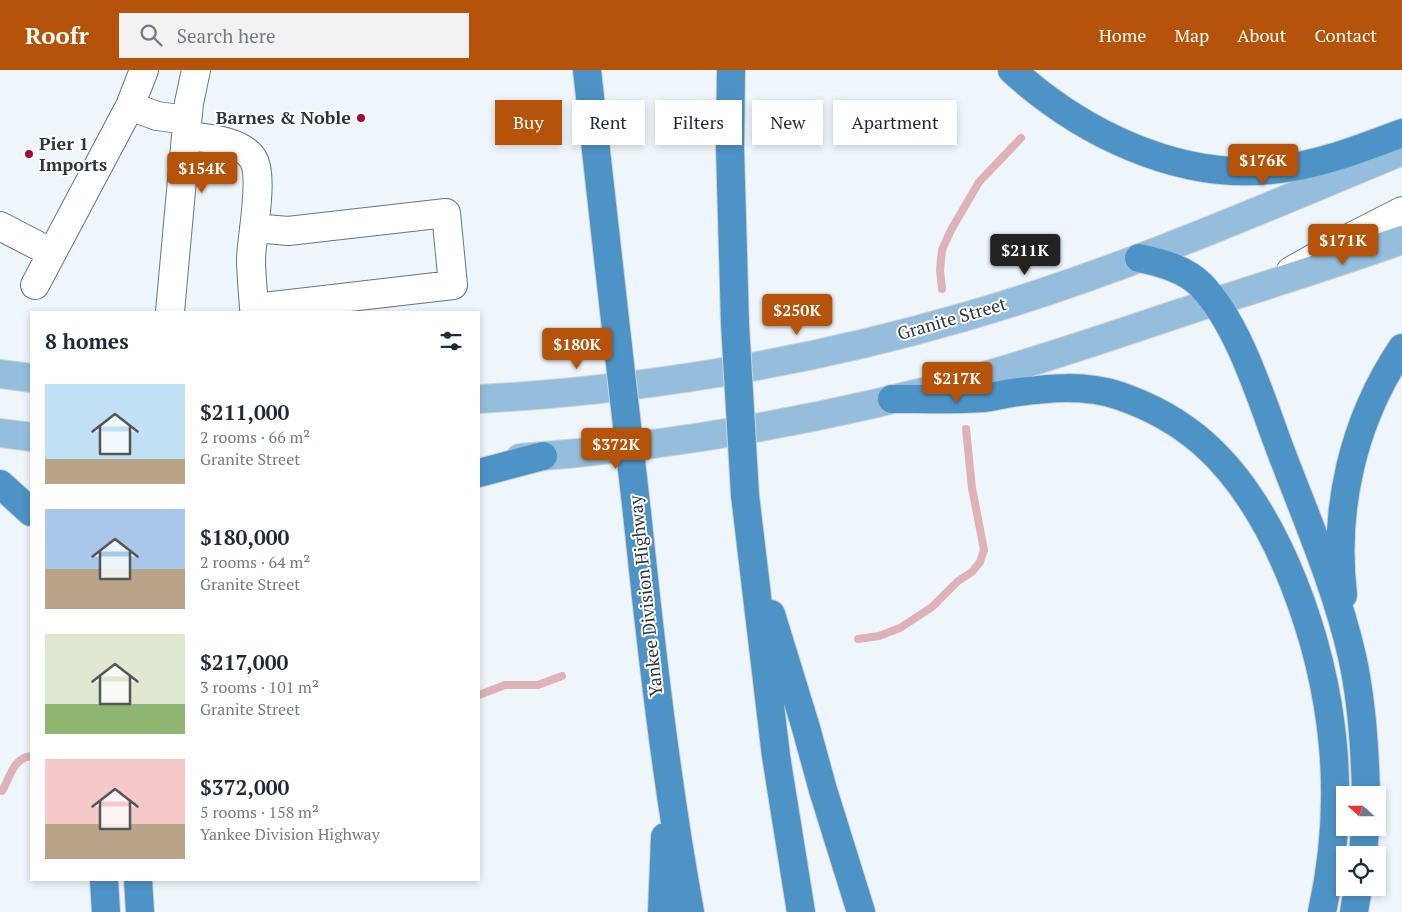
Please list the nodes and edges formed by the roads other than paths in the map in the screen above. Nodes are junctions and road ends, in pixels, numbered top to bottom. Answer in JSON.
{"nodes":[{"id":1,"x":144,"y":70,"type":"edge"},
{"id":2,"x":196,"y":70,"type":"edge"},
{"id":3,"x":587,"y":70,"type":"edge"},
{"id":4,"x":731,"y":70,"type":"edge"},
{"id":5,"x":1012,"y":70,"type":"edge"},
{"id":6,"x":130,"y":106,"type":"junction"},
{"id":7,"x":186,"y":128,"type":"junction"},
{"id":8,"x":1402,"y":133,"type":"edge"},
{"id":9,"x":1402,"y":151,"type":"edge"},
{"id":10,"x":1402,"y":211,"type":"edge"},
{"id":11,"x":0,"y":226,"type":"edge"},
{"id":12,"x":254,"y":228,"type":"junction"},
{"id":13,"x":1402,"y":240,"type":"edge"},
{"id":14,"x":52,"y":253,"type":"junction"},
{"id":15,"x":1139,"y":258,"type":"junction"},
{"id":16,"x":35,"y":285,"type":"dead end"},
{"id":17,"x":1265,"y":286,"type":"junction"},
{"id":18,"x":1214,"y":302,"type":"junction"},
{"id":19,"x":170,"y":311,"type":"edge"},
{"id":20,"x":1402,"y":348,"type":"edge"},
{"id":21,"x":0,"y":374,"type":"edge"},
{"id":22,"x":30,"y":378,"type":"edge"},
{"id":23,"x":480,"y":399,"type":"edge"},
{"id":24,"x":892,"y":399,"type":"junction"},
{"id":25,"x":0,"y":433,"type":"edge"},
{"id":26,"x":30,"y":437,"type":"edge"},
{"id":27,"x":543,"y":456,"type":"junction"},
{"id":28,"x":480,"y":460,"type":"edge"},
{"id":29,"x":480,"y":473,"type":"edge"},
{"id":30,"x":0,"y":484,"type":"edge"},
{"id":31,"x":30,"y":511,"type":"edge"},
{"id":32,"x":752,"y":554,"type":"junction"},
{"id":33,"x":1351,"y":654,"type":"junction"},
{"id":34,"x":668,"y":778,"type":"junction"},
{"id":35,"x":1365,"y":786,"type":"edge"},
{"id":36,"x":104,"y":881,"type":"edge"},
{"id":37,"x":138,"y":881,"type":"edge"},
{"id":38,"x":1357,"y":896,"type":"edge"},
{"id":39,"x":106,"y":912,"type":"edge"},
{"id":40,"x":140,"y":912,"type":"edge"},
{"id":41,"x":662,"y":912,"type":"edge"},
{"id":42,"x":690,"y":912,"type":"edge"},
{"id":43,"x":801,"y":912,"type":"edge"},
{"id":44,"x":861,"y":912,"type":"edge"},
{"id":45,"x":1322,"y":912,"type":"edge"},
{"id":46,"x":1354,"y":912,"type":"edge"}],
"edges":[{"from":1,"to":6,"type":"street"},
{"from":2,"to":7,"type":"street"},
{"from":3,"to":34,"type":"highway","name":"Yankee Division Highway","bridge":true},
{"from":4,"to":32,"type":"highway","bridge":true},
{"from":5,"to":8,"type":"highway"},
{"from":6,"to":7,"type":"street"},
{"from":6,"to":14,"type":"street"},
{"from":7,"to":12,"type":"street"},
{"from":7,"to":19,"type":"street"},
{"from":9,"to":15,"type":"main road","name":"Granite Street"},
{"from":10,"to":17,"type":"street"},
{"from":11,"to":14,"type":"street"},
{"from":12,"to":12,"type":"street"},
{"from":13,"to":17,"type":"main road"},
{"from":14,"to":16,"type":"street"},
{"from":15,"to":18,"type":"highway"},
{"from":15,"to":23,"type":"main road","name":"Granite Street"},
{"from":17,"to":18,"type":"main road"},
{"from":18,"to":24,"type":"main road"},
{"from":18,"to":33,"type":"highway"},
{"from":20,"to":33,"type":"highway"},
{"from":21,"to":22,"type":"main road"},
{"from":24,"to":27,"type":"main road"},
{"from":24,"to":45,"type":"highway"},
{"from":25,"to":26,"type":"main road"},
{"from":27,"to":28,"type":"main road"},
{"from":27,"to":29,"type":"highway"},
{"from":30,"to":31,"type":"highway"},
{"from":32,"to":43,"type":"highway"},
{"from":32,"to":44,"type":"highway"},
{"from":33,"to":35,"type":"highway"},
{"from":34,"to":41,"type":"highway"},
{"from":34,"to":42,"type":"highway","name":"Yankee Division Highway"},
{"from":36,"to":39,"type":"highway"},
{"from":37,"to":40,"type":"highway"},
{"from":38,"to":46,"type":"highway"}]}
